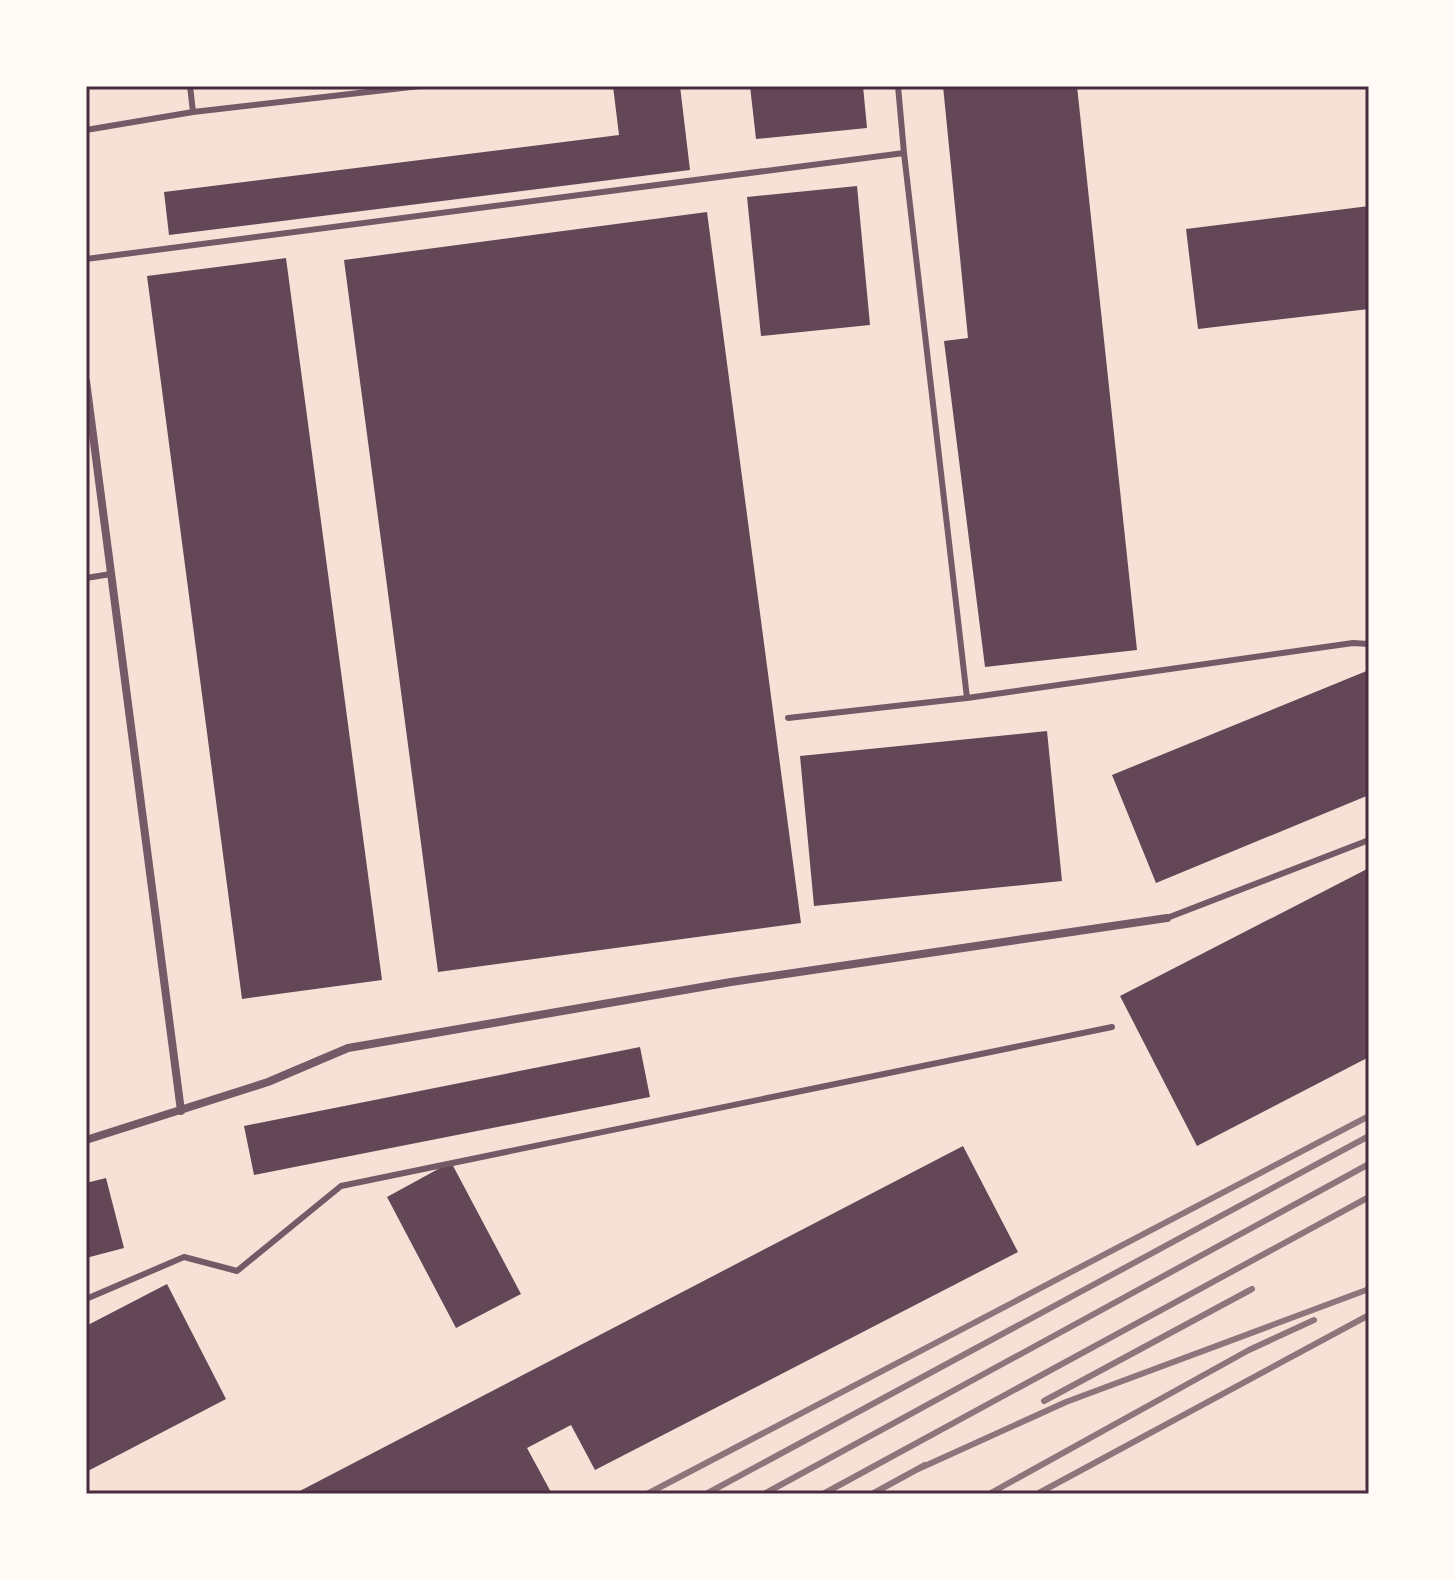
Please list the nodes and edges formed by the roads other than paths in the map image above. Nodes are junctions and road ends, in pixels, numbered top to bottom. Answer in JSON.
{"nodes":[{"id":1,"x":190,"y":86,"type":"edge"},
{"id":2,"x":420,"y":86,"type":"edge"},
{"id":3,"x":898,"y":86,"type":"edge"},
{"id":4,"x":356,"y":90,"type":"edge"},
{"id":5,"x":193,"y":112,"type":"junction"},
{"id":6,"x":86,"y":130,"type":"edge"},
{"id":7,"x":904,"y":153,"type":"junction"},
{"id":8,"x":86,"y":259,"type":"edge"},
{"id":9,"x":86,"y":381,"type":"edge"},
{"id":10,"x":111,"y":574,"type":"junction"},
{"id":11,"x":86,"y":578,"type":"edge"},
{"id":12,"x":1369,"y":644,"type":"edge"},
{"id":13,"x":967,"y":698,"type":"junction"},
{"id":14,"x":788,"y":718,"type":"dead end"},
{"id":15,"x":1369,"y":840,"type":"edge"},
{"id":16,"x":1167,"y":918,"type":"joint"},
{"id":17,"x":1112,"y":1027,"type":"dead end"},
{"id":18,"x":181,"y":1111,"type":"junction"},
{"id":19,"x":86,"y":1140,"type":"edge"},
{"id":20,"x":86,"y":1299,"type":"edge"}],
"edges":[{"from":1,"to":5,"type":"lane"},
{"from":2,"to":4,"type":"lane"},
{"from":3,"to":7,"type":"lane"},
{"from":4,"to":5,"type":"lane"},
{"from":5,"to":6,"type":"lane"},
{"from":7,"to":8,"type":"lane"},
{"from":7,"to":13,"type":"lane"},
{"from":9,"to":10,"type":"street"},
{"from":10,"to":11,"type":"lane"},
{"from":10,"to":18,"type":"street"},
{"from":12,"to":13,"type":"lane"},
{"from":13,"to":14,"type":"lane"},
{"from":15,"to":16,"type":"lane"},
{"from":16,"to":18,"type":"street"},
{"from":17,"to":20,"type":"lane"},
{"from":18,"to":19,"type":"street"}]}
